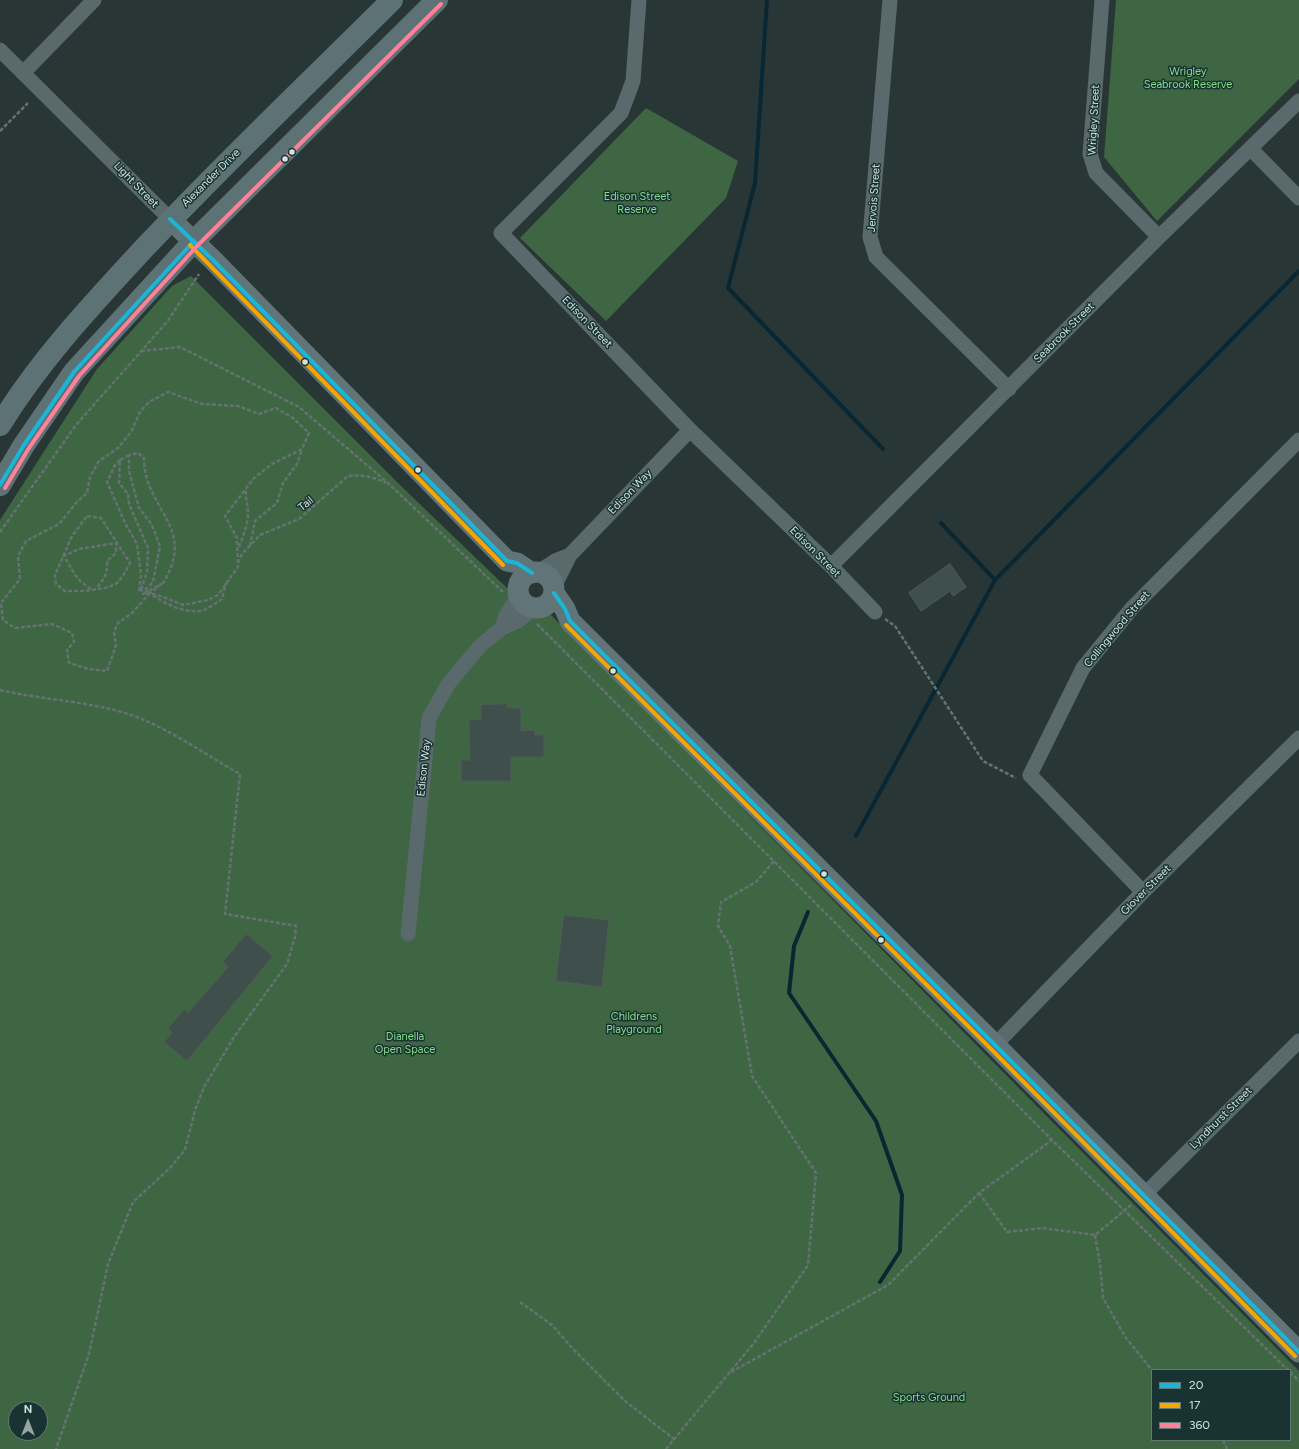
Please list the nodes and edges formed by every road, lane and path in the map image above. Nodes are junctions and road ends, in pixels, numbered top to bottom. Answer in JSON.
{"nodes":[{"id":1,"x":94,"y":0,"type":"edge"},
{"id":2,"x":392,"y":0,"type":"edge"},
{"id":3,"x":437,"y":0,"type":"edge"},
{"id":4,"x":639,"y":0,"type":"edge"},
{"id":5,"x":890,"y":0,"type":"edge"},
{"id":6,"x":1102,"y":0,"type":"edge"},
{"id":7,"x":0,"y":50,"type":"edge"},
{"id":8,"x":23,"y":73,"type":"junction"},
{"id":9,"x":1299,"y":101,"type":"edge"},
{"id":10,"x":28,"y":103,"type":"dead end"},
{"id":11,"x":0,"y":131,"type":"edge"},
{"id":12,"x":1251,"y":148,"type":"junction"},
{"id":13,"x":1299,"y":198,"type":"edge"},
{"id":14,"x":170,"y":219,"type":"junction"},
{"id":15,"x":1159,"y":237,"type":"junction"},
{"id":16,"x":194,"y":241,"type":"junction"},
{"id":17,"x":199,"y":274,"type":"dead end"},
{"id":18,"x":141,"y":352,"type":"junction"},
{"id":19,"x":1009,"y":389,"type":"junction"},
{"id":20,"x":0,"y":425,"type":"edge"},
{"id":21,"x":690,"y":430,"type":"junction"},
{"id":22,"x":1299,"y":440,"type":"edge"},
{"id":23,"x":302,"y":449,"type":"junction"},
{"id":24,"x":129,"y":455,"type":"junction"},
{"id":25,"x":120,"y":460,"type":"junction"},
{"id":26,"x":389,"y":484,"type":"junction"},
{"id":27,"x":0,"y":485,"type":"edge"},
{"id":28,"x":246,"y":487,"type":"junction"},
{"id":29,"x":0,"y":532,"type":"edge"},
{"id":30,"x":116,"y":543,"type":"junction"},
{"id":31,"x":250,"y":547,"type":"junction"},
{"id":32,"x":238,"y":549,"type":"junction"},
{"id":33,"x":570,"y":555,"type":"junction"},
{"id":34,"x":64,"y":556,"type":"junction"},
{"id":35,"x":507,"y":561,"type":"junction"},
{"id":36,"x":238,"y":563,"type":"junction"},
{"id":37,"x":831,"y":566,"type":"junction"},
{"id":38,"x":535,"y":572,"type":"junction"},
{"id":39,"x":226,"y":583,"type":"junction"},
{"id":40,"x":93,"y":590,"type":"junction"},
{"id":41,"x":145,"y":590,"type":"junction"},
{"id":42,"x":140,"y":591,"type":"junction"},
{"id":43,"x":150,"y":593,"type":"junction"},
{"id":44,"x":533,"y":599,"type":"junction"},
{"id":45,"x":875,"y":612,"type":"joint"},
{"id":46,"x":0,"y":690,"type":"edge"},
{"id":47,"x":1299,"y":738,"type":"edge"},
{"id":48,"x":1030,"y":775,"type":"junction"},
{"id":49,"x":774,"y":861,"type":"junction"},
{"id":50,"x":1143,"y":892,"type":"junction"},
{"id":51,"x":408,"y":934,"type":"dead end"},
{"id":52,"x":995,"y":1045,"type":"junction"},
{"id":53,"x":1297,"y":1046,"type":"edge"},
{"id":54,"x":1052,"y":1140,"type":"junction"},
{"id":55,"x":979,"y":1193,"type":"junction"},
{"id":56,"x":1144,"y":1194,"type":"junction"},
{"id":57,"x":1124,"y":1211,"type":"junction"},
{"id":58,"x":1094,"y":1235,"type":"junction"},
{"id":59,"x":520,"y":1302,"type":"dead end"},
{"id":60,"x":1299,"y":1352,"type":"edge"},
{"id":61,"x":1151,"y":1369,"type":"edge"},
{"id":62,"x":1287,"y":1369,"type":"edge"},
{"id":63,"x":1291,"y":1373,"type":"edge"},
{"id":64,"x":729,"y":1374,"type":"junction"},
{"id":65,"x":1299,"y":1381,"type":"edge"},
{"id":66,"x":674,"y":1439,"type":"junction"},
{"id":67,"x":56,"y":1449,"type":"edge"},
{"id":68,"x":666,"y":1449,"type":"edge"}],
"edges":[{"from":1,"to":8,"type":"street"},
{"from":2,"to":14,"type":"main road","name":"Alexander Drive"},
{"from":3,"to":16,"type":"main road"},
{"from":4,"to":21,"type":"street","name":"Edison Street"},
{"from":5,"to":19,"type":"street","name":"Jervois Street"},
{"from":6,"to":15,"type":"street","name":"Wrigley Street"},
{"from":7,"to":8,"type":"street","name":"Light Street"},
{"from":8,"to":14,"type":"street","name":"Light Street"},
{"from":9,"to":12,"type":"street","name":"Seabrook Street"},
{"from":10,"to":11,"type":"path"},
{"from":12,"to":13,"type":"street"},
{"from":12,"to":15,"type":"street","name":"Seabrook Street"},
{"from":14,"to":16,"type":"street","name":"Light Street"},
{"from":14,"to":20,"type":"main road","name":"Alexander Drive"},
{"from":15,"to":19,"type":"street","name":"Seabrook Street"},
{"from":16,"to":27,"type":"main road"},
{"from":16,"to":35,"type":"street","name":"Light Street"},
{"from":17,"to":18,"type":"path"},
{"from":18,"to":26,"type":"path"},
{"from":18,"to":29,"type":"path"},
{"from":19,"to":37,"type":"street","name":"Seabrook Street"},
{"from":21,"to":33,"type":"street","name":"Edison Way"},
{"from":21,"to":37,"type":"street","name":"Edison Street"},
{"from":22,"to":48,"type":"street","name":"Collingwood Street"},
{"from":23,"to":28,"type":"path"},
{"from":23,"to":31,"type":"path"},
{"from":23,"to":43,"type":"path"},
{"from":24,"to":25,"type":"path"},
{"from":24,"to":41,"type":"path"},
{"from":24,"to":43,"type":"path"},
{"from":25,"to":42,"type":"path"},
{"from":25,"to":42,"type":"path"},
{"from":26,"to":31,"type":"path","name":"Tail"},
{"from":26,"to":44,"type":"path"},
{"from":28,"to":32,"type":"path"},
{"from":28,"to":32,"type":"path"},
{"from":30,"to":34,"type":"path"},
{"from":30,"to":34,"type":"path"},
{"from":30,"to":40,"type":"path"},
{"from":30,"to":40,"type":"path"},
{"from":31,"to":36,"type":"path","name":"Tail"},
{"from":32,"to":36,"type":"path"},
{"from":33,"to":38,"type":"street","name":"Edison Way"},
{"from":33,"to":44,"type":"street","name":"Edison Way"},
{"from":34,"to":40,"type":"path"},
{"from":34,"to":40,"type":"path"},
{"from":35,"to":38,"type":"street","name":"Light Street"},
{"from":35,"to":44,"type":"street","name":"Light Street"},
{"from":36,"to":39,"type":"path","name":"Tail"},
{"from":37,"to":45,"type":"street","name":"Edison Street"},
{"from":38,"to":44,"type":"street"},
{"from":39,"to":43,"type":"path"},
{"from":39,"to":43,"type":"path"},
{"from":41,"to":42,"type":"path"},
{"from":41,"to":43,"type":"path"},
{"from":44,"to":49,"type":"path"},
{"from":44,"to":51,"type":"street","name":"Edison Way"},
{"from":44,"to":52,"type":"street","name":"Light Street"},
{"from":45,"to":48,"type":"path"},
{"from":46,"to":67,"type":"path"},
{"from":47,"to":50,"type":"street","name":"Glover Street"},
{"from":48,"to":50,"type":"street"},
{"from":49,"to":54,"type":"path"},
{"from":49,"to":64,"type":"path"},
{"from":50,"to":52,"type":"street","name":"Glover Street"},
{"from":52,"to":56,"type":"street","name":"Light Street"},
{"from":53,"to":56,"type":"street","name":"Lyndhurst Street"},
{"from":54,"to":55,"type":"path"},
{"from":54,"to":57,"type":"path"},
{"from":55,"to":58,"type":"path"},
{"from":55,"to":64,"type":"path"},
{"from":56,"to":57,"type":"path"},
{"from":56,"to":60,"type":"street","name":"Light Street"},
{"from":57,"to":58,"type":"path"},
{"from":57,"to":62,"type":"path"},
{"from":58,"to":61,"type":"path"},
{"from":59,"to":66,"type":"path"},
{"from":63,"to":65,"type":"path"},
{"from":64,"to":66,"type":"path"},
{"from":66,"to":68,"type":"path"}]}
